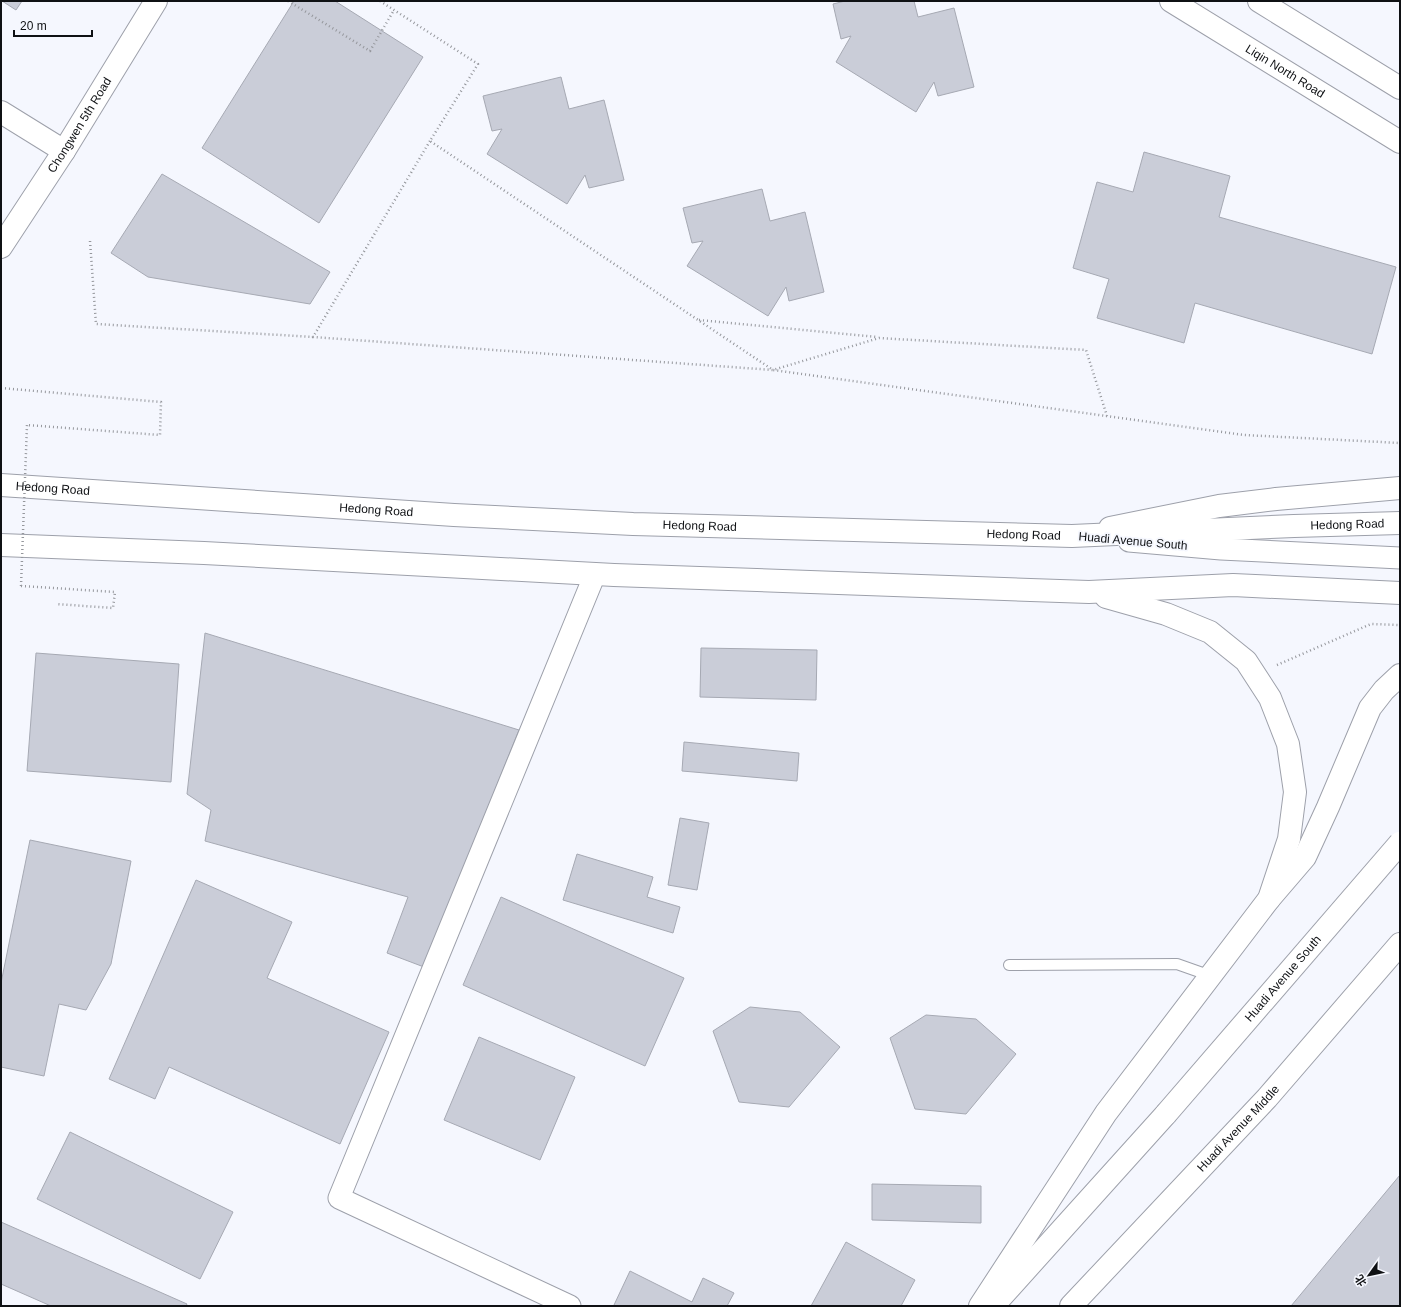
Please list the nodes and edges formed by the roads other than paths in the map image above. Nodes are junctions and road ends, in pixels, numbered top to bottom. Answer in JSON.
{"nodes":[{"id":1,"x":156,"y":1,"type":"edge"},
{"id":2,"x":1171,"y":1,"type":"edge"},
{"id":3,"x":1259,"y":1,"type":"edge"},
{"id":4,"x":1400,"y":88,"type":"edge"},
{"id":5,"x":1,"y":112,"type":"edge"},
{"id":6,"x":1400,"y":142,"type":"edge"},
{"id":7,"x":64,"y":151,"type":"junction"},
{"id":8,"x":1,"y":247,"type":"edge"},
{"id":9,"x":1,"y":485,"type":"edge"},
{"id":10,"x":1400,"y":488,"type":"edge"},
{"id":11,"x":1400,"y":523,"type":"edge"},
{"id":12,"x":1072,"y":536,"type":"junction"},
{"id":13,"x":1,"y":545,"type":"edge"},
{"id":14,"x":1400,"y":558,"type":"edge"},
{"id":15,"x":595,"y":574,"type":"junction"},
{"id":16,"x":1089,"y":592,"type":"junction"},
{"id":17,"x":1400,"y":593,"type":"edge"},
{"id":18,"x":1400,"y":675,"type":"edge"},
{"id":19,"x":1400,"y":843,"type":"edge"},
{"id":20,"x":1269,"y":899,"type":"junction"},
{"id":21,"x":1398,"y":946,"type":"edge"},
{"id":22,"x":1009,"y":965,"type":"dead end"},
{"id":23,"x":1211,"y":976,"type":"junction"},
{"id":24,"x":570,"y":1306,"type":"edge"},
{"id":25,"x":980,"y":1306,"type":"edge"},
{"id":26,"x":993,"y":1306,"type":"edge"},
{"id":27,"x":1071,"y":1306,"type":"edge"}],
"edges":[{"from":1,"to":7,"type":"main road","name":"Chongwen 5th Road"},
{"from":2,"to":6,"type":"main road","name":"Liqin North Road"},
{"from":3,"to":4,"type":"main road"},
{"from":5,"to":7,"type":"main road"},
{"from":7,"to":8,"type":"main road","name":"Chongwen 5th Road"},
{"from":9,"to":12,"type":"main road","name":"Hedong Road"},
{"from":10,"to":12,"type":"main road","name":"Huadi Avenue South"},
{"from":11,"to":12,"type":"main road","name":"Hedong Road"},
{"from":12,"to":14,"type":"street","name":"Huadi Avenue South"},
{"from":13,"to":15,"type":"main road"},
{"from":15,"to":16,"type":"main road"},
{"from":15,"to":24,"type":"street"},
{"from":16,"to":17,"type":"main road"},
{"from":16,"to":20,"type":"main road"},
{"from":18,"to":20,"type":"main road"},
{"from":19,"to":26,"type":"main road","name":"Huadi Avenue South","bridge":true},
{"from":20,"to":23,"type":"main road"},
{"from":21,"to":27,"type":"main road","name":"Huadi Avenue Middle"},
{"from":22,"to":23,"type":"lane"},
{"from":23,"to":25,"type":"main road"}]}
